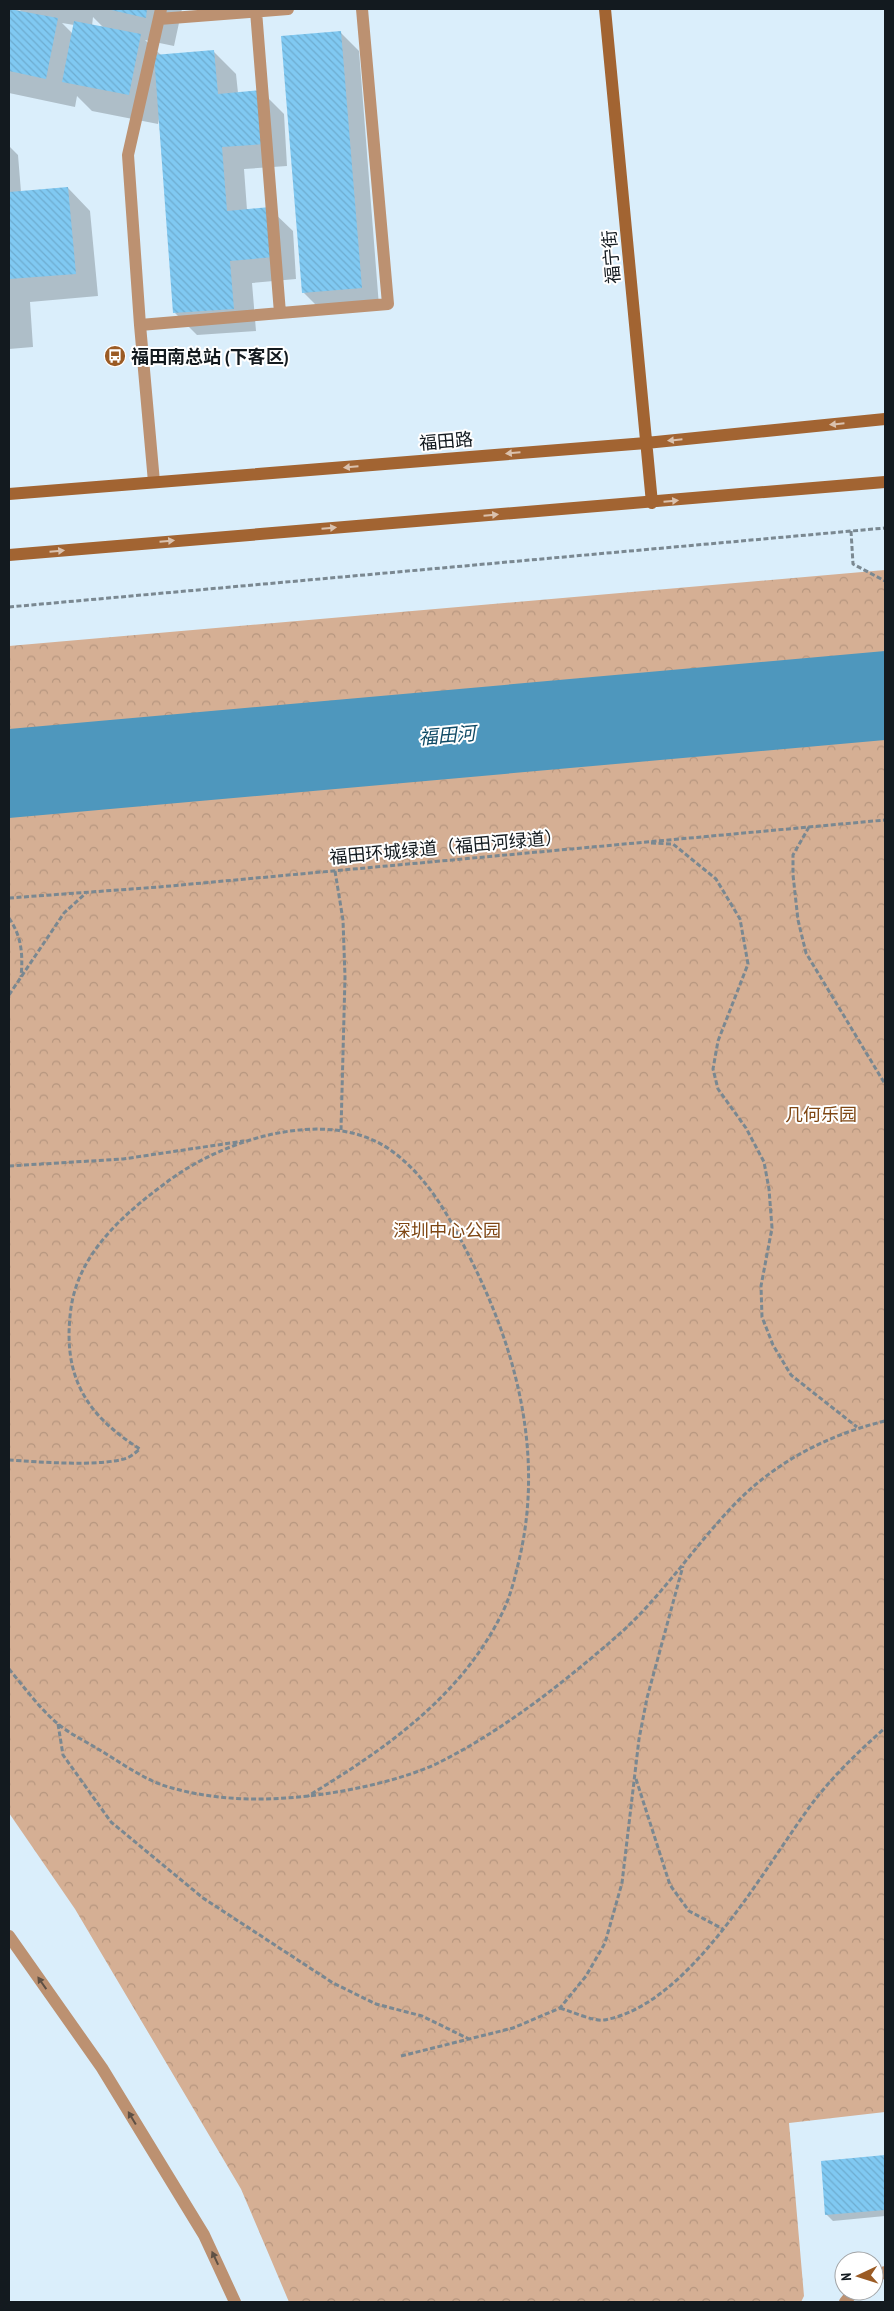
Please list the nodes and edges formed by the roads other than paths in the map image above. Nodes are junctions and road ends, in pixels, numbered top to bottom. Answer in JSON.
{"nodes":[{"id":1,"x":288,"y":9,"type":"edge"},
{"id":2,"x":362,"y":9,"type":"edge"},
{"id":3,"x":605,"y":9,"type":"edge"},
{"id":4,"x":256,"y":12,"type":"junction"},
{"id":5,"x":160,"y":14,"type":"edge"},
{"id":6,"x":280,"y":313,"type":"junction"},
{"id":7,"x":140,"y":325,"type":"junction"},
{"id":8,"x":885,"y":419,"type":"edge"},
{"id":9,"x":646,"y":443,"type":"junction"},
{"id":10,"x":154,"y":482,"type":"junction"},
{"id":11,"x":885,"y":482,"type":"edge"},
{"id":12,"x":9,"y":494,"type":"edge"},
{"id":13,"x":652,"y":502,"type":"junction"},
{"id":14,"x":9,"y":555,"type":"edge"},
{"id":15,"x":9,"y":1936,"type":"edge"},
{"id":16,"x":235,"y":2302,"type":"edge"}],
"edges":[{"from":1,"to":4,"type":"street"},
{"from":2,"to":6,"type":"street"},
{"from":3,"to":9,"type":"main road","name":"福宁街"},
{"from":4,"to":5,"type":"street"},
{"from":4,"to":6,"type":"street"},
{"from":5,"to":7,"type":"street"},
{"from":6,"to":7,"type":"street"},
{"from":7,"to":10,"type":"street"},
{"from":8,"to":9,"type":"main road","name":"福田路","one_way":true},
{"from":9,"to":10,"type":"main road","name":"福田路","one_way":true},
{"from":9,"to":13,"type":"main road","name":"福宁街"},
{"from":10,"to":12,"type":"main road","name":"福田路"},
{"from":13,"to":11,"type":"main road","one_way":true},
{"from":14,"to":13,"type":"main road","one_way":true},
{"from":16,"to":15,"type":"street","one_way":true}]}
